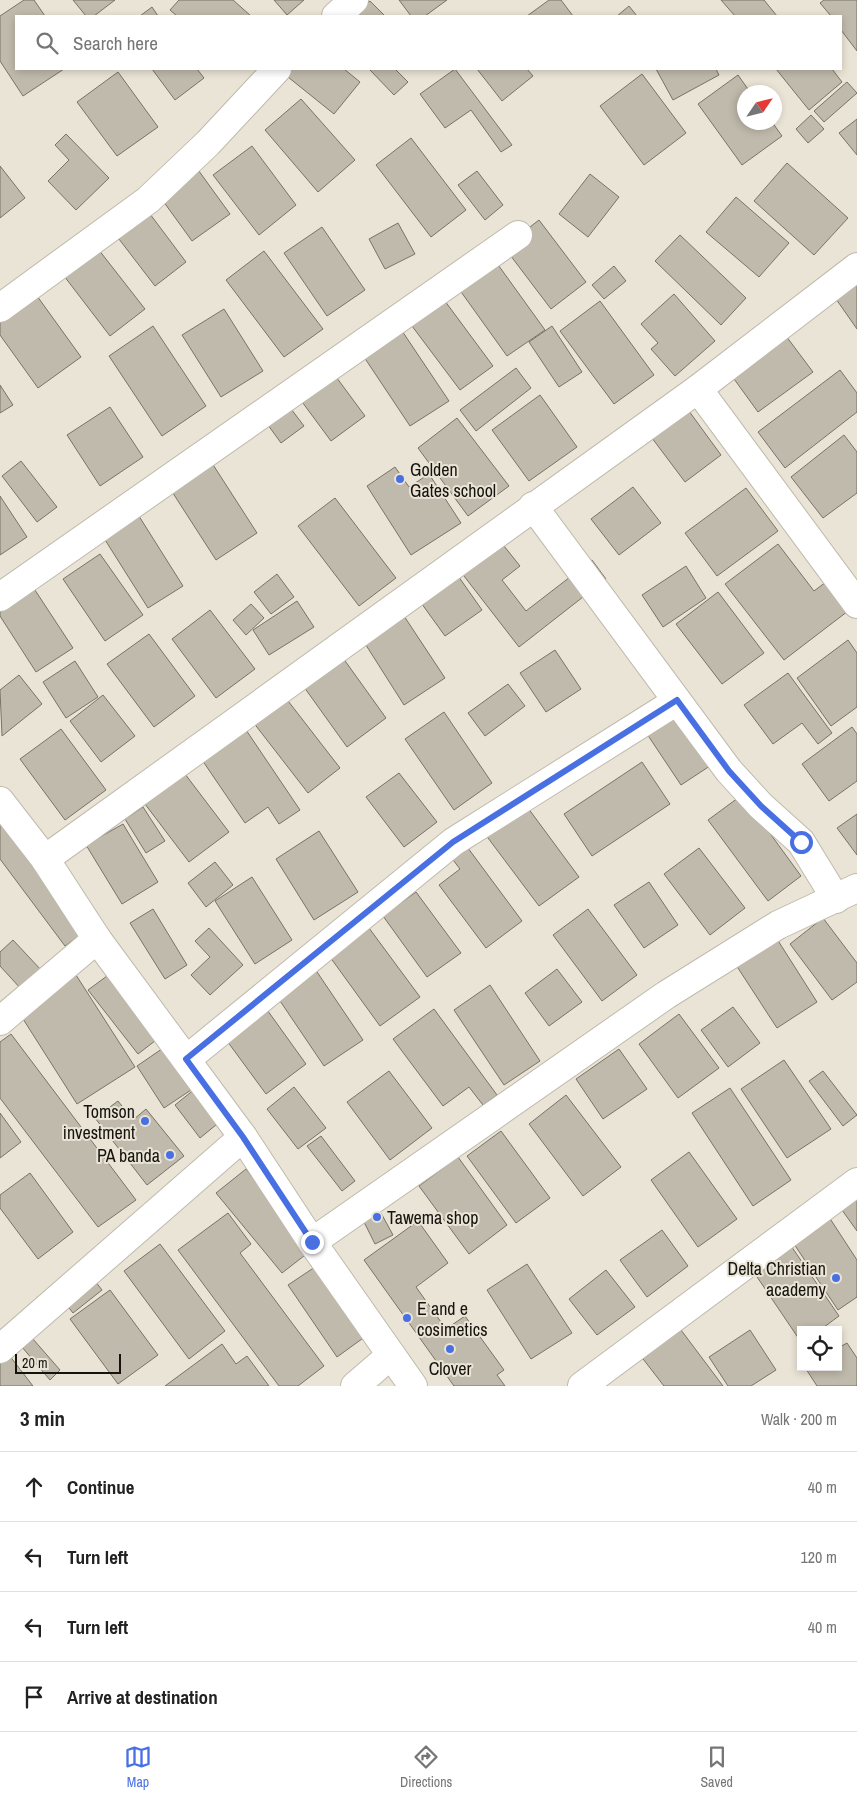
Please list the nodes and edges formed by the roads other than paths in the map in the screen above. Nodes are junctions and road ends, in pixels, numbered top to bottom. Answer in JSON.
{"nodes":[{"id":1,"x":354,"y":0,"type":"edge"},
{"id":2,"x":337,"y":15,"type":"edge"},
{"id":3,"x":276,"y":70,"type":"edge"},
{"id":4,"x":518,"y":234,"type":"dead end"},
{"id":5,"x":857,"y":267,"type":"edge"},
{"id":6,"x":0,"y":308,"type":"edge"},
{"id":7,"x":698,"y":388,"type":"junction"},
{"id":8,"x":533,"y":506,"type":"junction"},
{"id":9,"x":0,"y":597,"type":"edge"},
{"id":10,"x":857,"y":604,"type":"edge"},
{"id":11,"x":677,"y":700,"type":"junction"},
{"id":12,"x":0,"y":801,"type":"edge"},
{"id":13,"x":45,"y":859,"type":"junction"},
{"id":14,"x":846,"y":893,"type":"edge"},
{"id":15,"x":97,"y":939,"type":"junction"},
{"id":16,"x":0,"y":1021,"type":"edge"},
{"id":17,"x":186,"y":1059,"type":"junction"},
{"id":18,"x":243,"y":1137,"type":"junction"},
{"id":19,"x":857,"y":1182,"type":"edge"},
{"id":20,"x":312,"y":1242,"type":"junction"},
{"id":21,"x":0,"y":1349,"type":"edge"},
{"id":22,"x":391,"y":1355,"type":"junction"},
{"id":23,"x":355,"y":1386,"type":"edge"},
{"id":24,"x":413,"y":1386,"type":"edge"},
{"id":25,"x":582,"y":1386,"type":"edge"}],
"edges":[{"from":1,"to":2,"type":"street"},
{"from":3,"to":6,"type":"street"},
{"from":4,"to":9,"type":"street"},
{"from":5,"to":7,"type":"street"},
{"from":7,"to":8,"type":"street"},
{"from":7,"to":10,"type":"street"},
{"from":8,"to":11,"type":"street"},
{"from":8,"to":13,"type":"street"},
{"from":11,"to":14,"type":"street"},
{"from":11,"to":17,"type":"street"},
{"from":12,"to":13,"type":"street"},
{"from":13,"to":15,"type":"street"},
{"from":14,"to":20,"type":"street"},
{"from":15,"to":16,"type":"street"},
{"from":15,"to":17,"type":"street"},
{"from":17,"to":18,"type":"street"},
{"from":18,"to":20,"type":"street"},
{"from":18,"to":21,"type":"street"},
{"from":19,"to":25,"type":"street"},
{"from":20,"to":22,"type":"street"},
{"from":22,"to":23,"type":"street"},
{"from":22,"to":24,"type":"street"}]}
